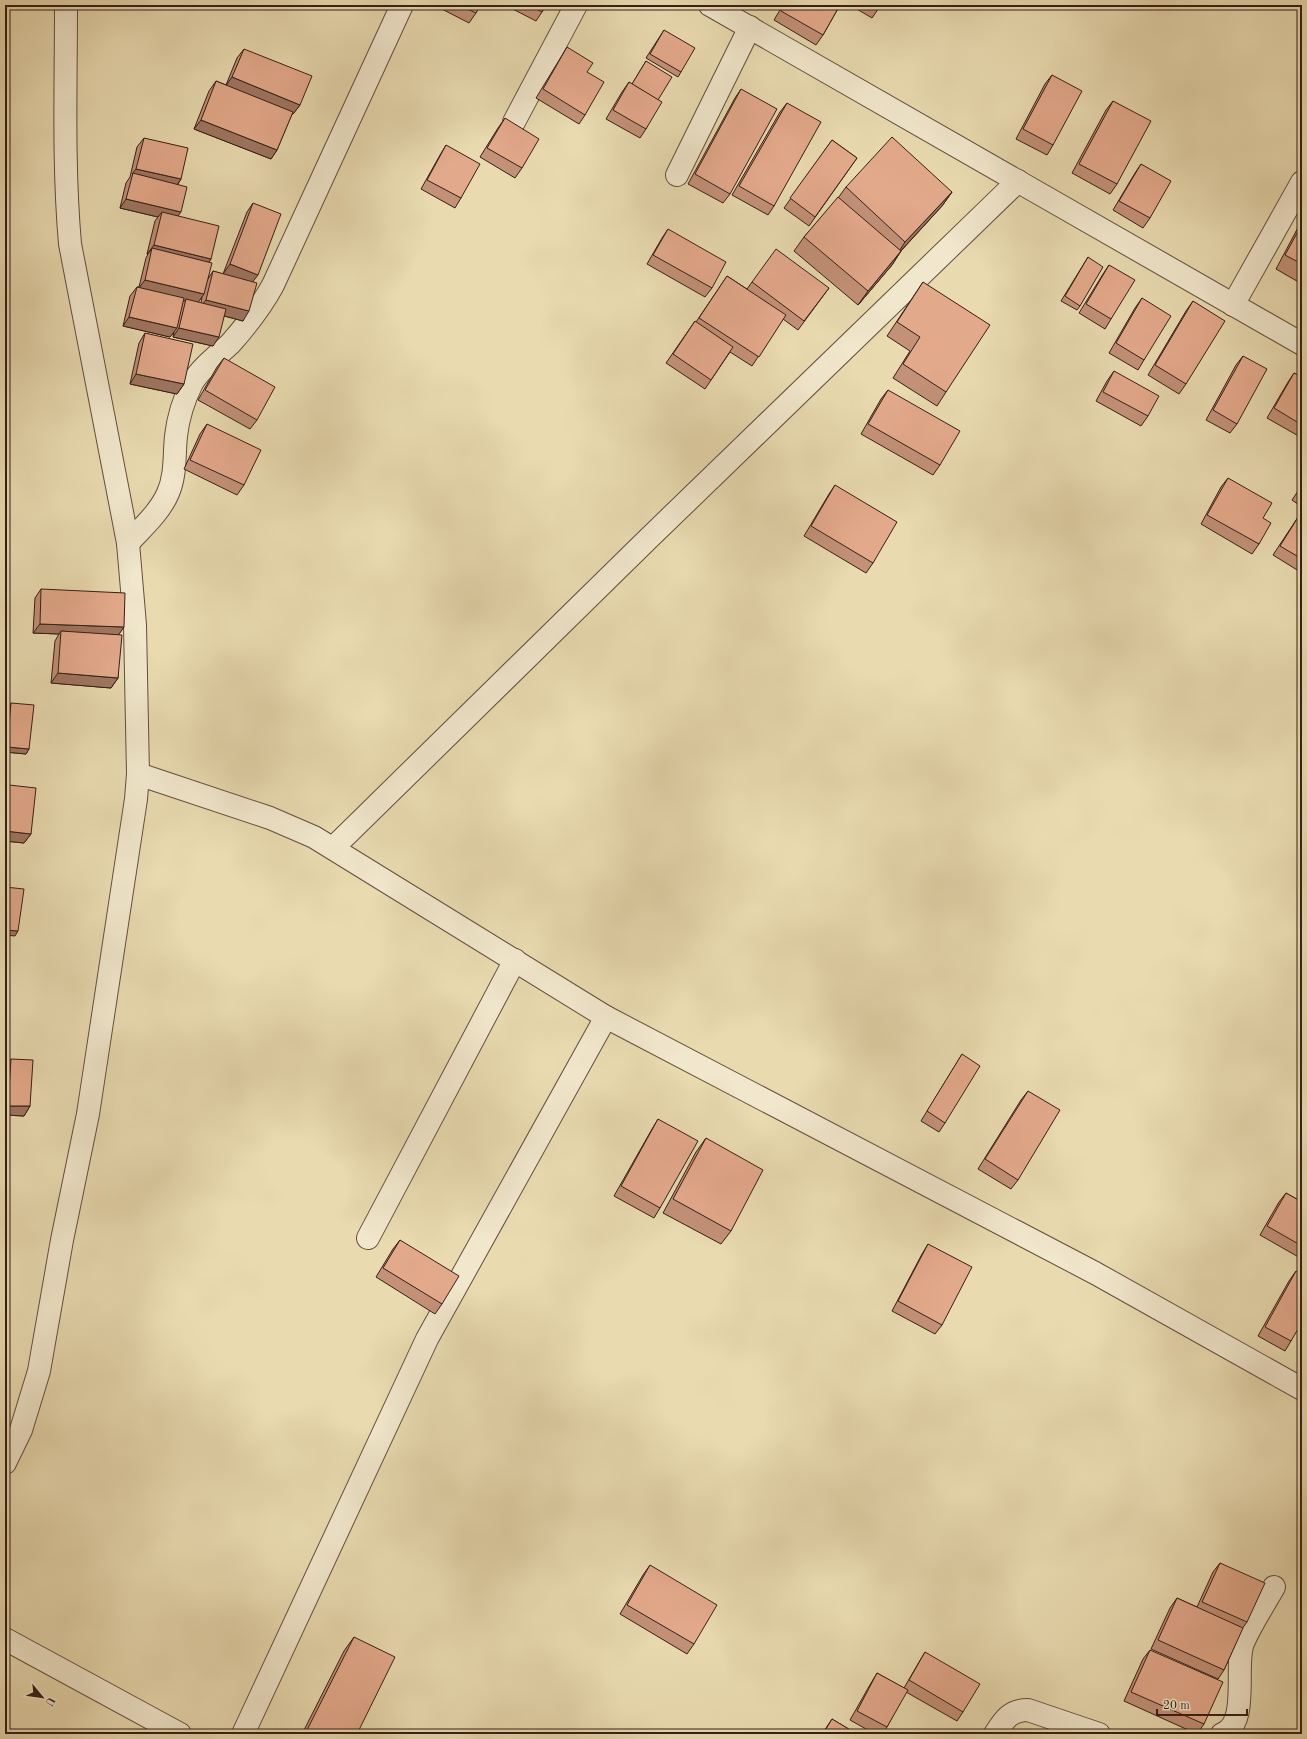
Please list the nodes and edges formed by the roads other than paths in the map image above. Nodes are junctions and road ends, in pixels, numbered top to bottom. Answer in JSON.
{"nodes":[{"id":1,"x":66,"y":5,"type":"edge"},
{"id":2,"x":402,"y":5,"type":"edge"},
{"id":3,"x":576,"y":5,"type":"edge"},
{"id":4,"x":710,"y":5,"type":"edge"},
{"id":5,"x":750,"y":27,"type":"junction"},
{"id":6,"x":514,"y":122,"type":"edge"},
{"id":7,"x":677,"y":175,"type":"dead end"},
{"id":8,"x":1018,"y":181,"type":"junction"},
{"id":9,"x":1302,"y":182,"type":"edge"},
{"id":10,"x":1233,"y":304,"type":"junction"},
{"id":11,"x":1302,"y":344,"type":"edge"},
{"id":12,"x":128,"y":543,"type":"junction"},
{"id":13,"x":138,"y":774,"type":"junction"},
{"id":14,"x":333,"y":848,"type":"junction"},
{"id":15,"x":515,"y":960,"type":"junction"},
{"id":16,"x":606,"y":1017,"type":"junction"},
{"id":17,"x":368,"y":1238,"type":"dead end"},
{"id":18,"x":1302,"y":1390,"type":"edge"},
{"id":19,"x":5,"y":1463,"type":"edge"},
{"id":20,"x":1274,"y":1587,"type":"dead end"},
{"id":21,"x":5,"y":1639,"type":"edge"},
{"id":22,"x":180,"y":1734,"type":"edge"},
{"id":23,"x":243,"y":1734,"type":"edge"},
{"id":24,"x":995,"y":1734,"type":"edge"},
{"id":25,"x":1099,"y":1734,"type":"edge"},
{"id":26,"x":1222,"y":1734,"type":"edge"}],
"edges":[{"from":1,"to":12,"type":"street"},
{"from":2,"to":12,"type":"street"},
{"from":3,"to":6,"type":"street"},
{"from":4,"to":5,"type":"street"},
{"from":5,"to":7,"type":"street"},
{"from":5,"to":8,"type":"street"},
{"from":8,"to":10,"type":"street"},
{"from":8,"to":14,"type":"street"},
{"from":9,"to":10,"type":"street"},
{"from":10,"to":11,"type":"street"},
{"from":12,"to":13,"type":"street"},
{"from":13,"to":14,"type":"street"},
{"from":13,"to":19,"type":"street"},
{"from":14,"to":15,"type":"street"},
{"from":15,"to":16,"type":"street"},
{"from":15,"to":17,"type":"street"},
{"from":16,"to":18,"type":"street"},
{"from":16,"to":23,"type":"street"},
{"from":20,"to":26,"type":"street"},
{"from":21,"to":22,"type":"street"},
{"from":24,"to":25,"type":"street"}]}
